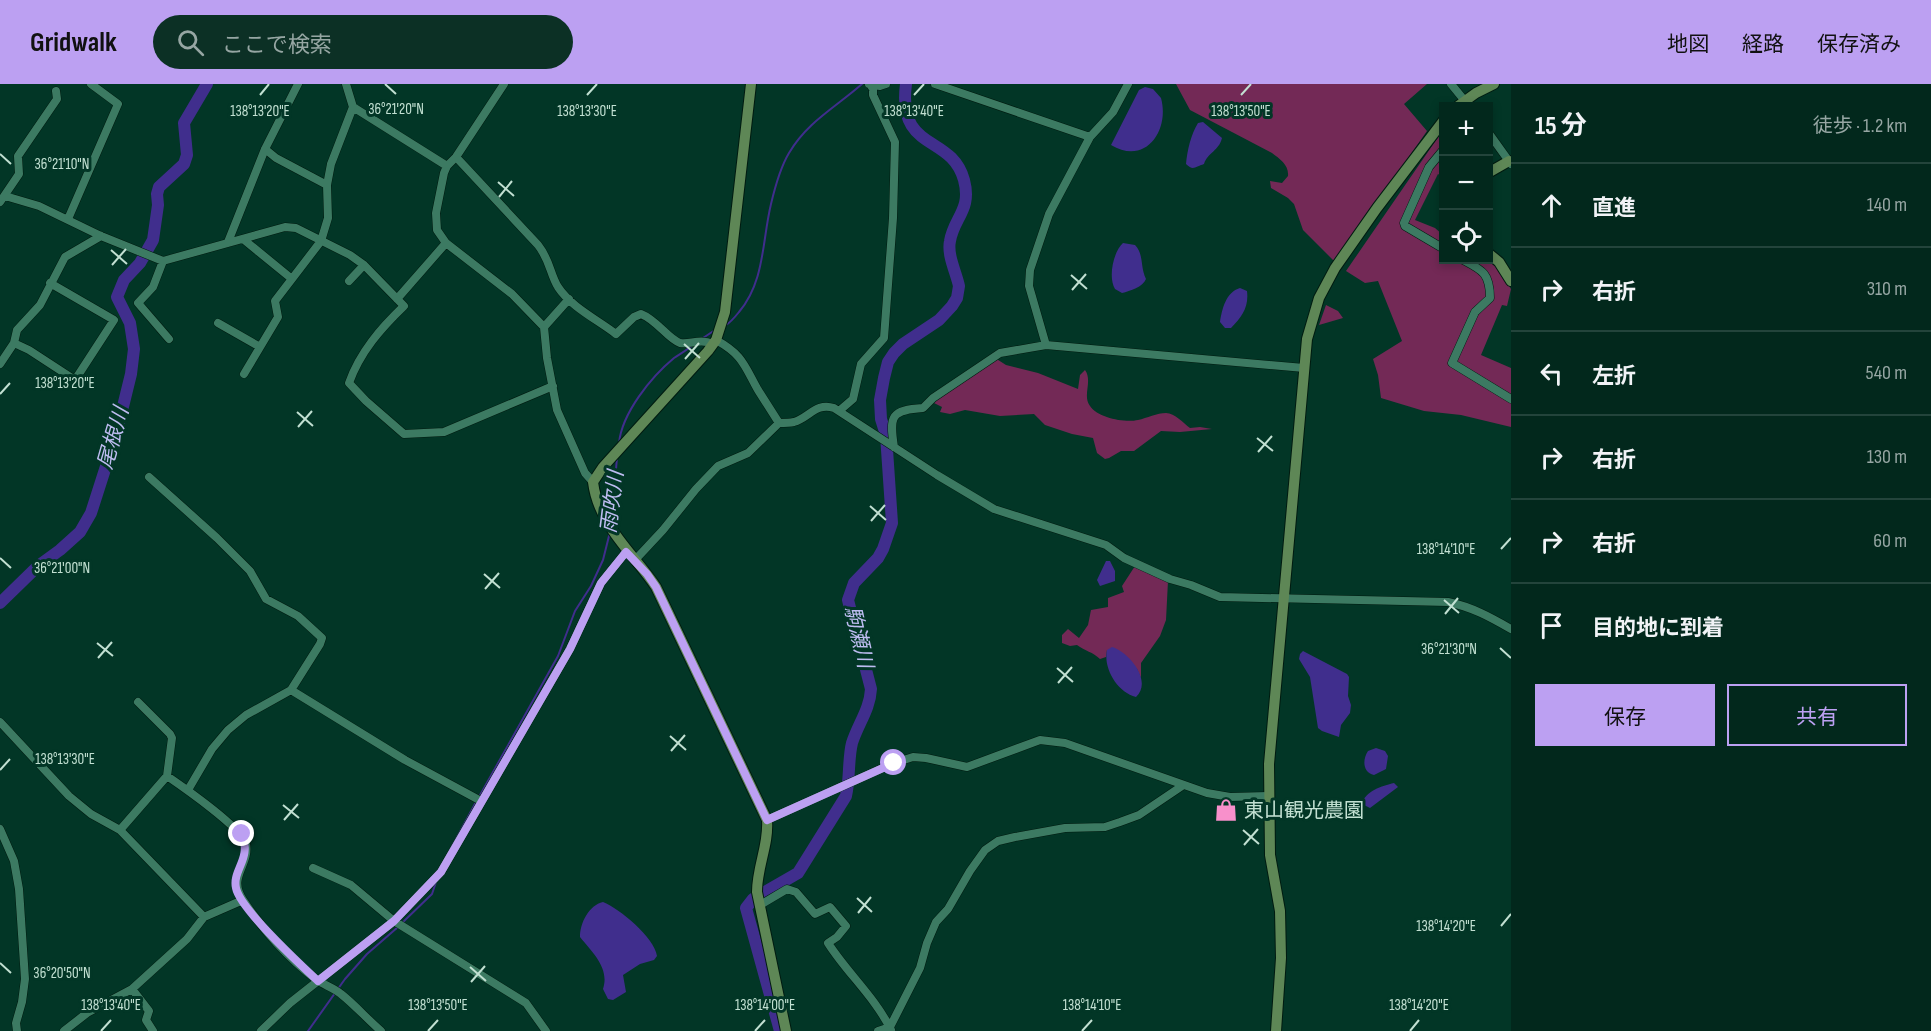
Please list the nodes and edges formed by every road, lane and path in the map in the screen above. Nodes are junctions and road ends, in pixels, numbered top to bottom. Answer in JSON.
{"nodes":[{"id":1,"x":91,"y":84,"type":"edge"},
{"id":2,"x":298,"y":84,"type":"edge"},
{"id":3,"x":346,"y":84,"type":"edge"},
{"id":4,"x":504,"y":84,"type":"edge"},
{"id":5,"x":751,"y":84,"type":"edge"},
{"id":6,"x":869,"y":84,"type":"edge"},
{"id":7,"x":886,"y":84,"type":"edge"},
{"id":8,"x":935,"y":84,"type":"edge"},
{"id":9,"x":1128,"y":84,"type":"edge"},
{"id":10,"x":1451,"y":84,"type":"edge"},
{"id":11,"x":1494,"y":84,"type":"edge"},
{"id":12,"x":56,"y":91,"type":"dead end"},
{"id":13,"x":1462,"y":102,"type":"edge"},
{"id":14,"x":1467,"y":102,"type":"edge"},
{"id":15,"x":353,"y":107,"type":"junction"},
{"id":16,"x":1439,"y":126,"type":"edge"},
{"id":17,"x":1090,"y":137,"type":"junction"},
{"id":18,"x":1493,"y":139,"type":"edge"},
{"id":19,"x":265,"y":149,"type":"junction"},
{"id":20,"x":1439,"y":154,"type":"edge"},
{"id":21,"x":456,"y":156,"type":"junction"},
{"id":22,"x":1510,"y":162,"type":"edge"},
{"id":23,"x":447,"y":166,"type":"junction"},
{"id":24,"x":1493,"y":170,"type":"edge"},
{"id":25,"x":327,"y":185,"type":"junction"},
{"id":26,"x":3,"y":199,"type":"edge"},
{"id":27,"x":68,"y":219,"type":"junction"},
{"id":28,"x":101,"y":236,"type":"junction"},
{"id":29,"x":243,"y":239,"type":"junction"},
{"id":30,"x":321,"y":241,"type":"junction"},
{"id":31,"x":228,"y":242,"type":"junction"},
{"id":32,"x":446,"y":243,"type":"junction"},
{"id":33,"x":1439,"y":247,"type":"edge"},
{"id":34,"x":1493,"y":257,"type":"edge"},
{"id":35,"x":163,"y":261,"type":"junction"},
{"id":36,"x":1469,"y":264,"type":"edge"},
{"id":37,"x":364,"y":265,"type":"junction"},
{"id":38,"x":292,"y":279,"type":"junction"},
{"id":39,"x":349,"y":281,"type":"dead end"},
{"id":40,"x":1511,"y":281,"type":"edge"},
{"id":41,"x":51,"y":283,"type":"junction"},
{"id":42,"x":398,"y":299,"type":"junction"},
{"id":43,"x":569,"y":299,"type":"junction"},
{"id":44,"x":218,"y":323,"type":"dead end"},
{"id":45,"x":544,"y":327,"type":"junction"},
{"id":46,"x":169,"y":339,"type":"dead end"},
{"id":47,"x":713,"y":340,"type":"junction"},
{"id":48,"x":14,"y":344,"type":"junction"},
{"id":49,"x":1046,"y":345,"type":"junction"},
{"id":50,"x":260,"y":347,"type":"junction"},
{"id":51,"x":0,"y":364,"type":"edge"},
{"id":52,"x":1304,"y":368,"type":"junction"},
{"id":53,"x":244,"y":374,"type":"dead end"},
{"id":54,"x":553,"y":386,"type":"junction"},
{"id":55,"x":1511,"y":399,"type":"edge"},
{"id":56,"x":840,"y":411,"type":"junction"},
{"id":57,"x":778,"y":423,"type":"junction"},
{"id":58,"x":892,"y":446,"type":"junction"},
{"id":59,"x":149,"y":477,"type":"dead end"},
{"id":60,"x":593,"y":482,"type":"junction"},
{"id":61,"x":631,"y":556,"type":"junction"},
{"id":62,"x":1283,"y":599,"type":"junction"},
{"id":63,"x":1511,"y":629,"type":"edge"},
{"id":64,"x":291,"y":690,"type":"junction"},
{"id":65,"x":138,"y":702,"type":"dead end"},
{"id":66,"x":0,"y":723,"type":"edge"},
{"id":67,"x":167,"y":776,"type":"junction"},
{"id":68,"x":1182,"y":786,"type":"junction"},
{"id":69,"x":188,"y":790,"type":"junction"},
{"id":70,"x":1268,"y":796,"type":"junction"},
{"id":71,"x":481,"y":801,"type":"junction"},
{"id":72,"x":767,"y":820,"type":"junction"},
{"id":73,"x":0,"y":829,"type":"edge"},
{"id":74,"x":120,"y":830,"type":"junction"},
{"id":75,"x":313,"y":868,"type":"dead end"},
{"id":76,"x":759,"y":899,"type":"junction"},
{"id":77,"x":243,"y":900,"type":"junction"},
{"id":78,"x":204,"y":917,"type":"junction"},
{"id":79,"x":394,"y":921,"type":"junction"},
{"id":80,"x":318,"y":981,"type":"junction"},
{"id":81,"x":132,"y":988,"type":"junction"},
{"id":82,"x":891,"y":1029,"type":"edge"},
{"id":83,"x":16,"y":1031,"type":"edge"},
{"id":84,"x":64,"y":1031,"type":"edge"},
{"id":85,"x":153,"y":1031,"type":"edge"},
{"id":86,"x":261,"y":1031,"type":"edge"},
{"id":87,"x":381,"y":1031,"type":"edge"},
{"id":88,"x":546,"y":1031,"type":"edge"},
{"id":89,"x":786,"y":1031,"type":"edge"},
{"id":90,"x":878,"y":1031,"type":"edge"},
{"id":91,"x":1276,"y":1031,"type":"edge"}],
"edges":[{"from":1,"to":27,"type":"street"},
{"from":2,"to":19,"type":"street"},
{"from":3,"to":15,"type":"street"},
{"from":4,"to":21,"type":"street"},
{"from":5,"to":47,"type":"street"},
{"from":6,"to":7,"type":"street"},
{"from":6,"to":56,"type":"street"},
{"from":8,"to":17,"type":"street"},
{"from":9,"to":17,"type":"street"},
{"from":10,"to":13,"type":"street"},
{"from":11,"to":14,"type":"street"},
{"from":12,"to":26,"type":"street"},
{"from":15,"to":23,"type":"street"},
{"from":15,"to":25,"type":"street"},
{"from":16,"to":52,"type":"street"},
{"from":17,"to":49,"type":"street"},
{"from":18,"to":22,"type":"street"},
{"from":19,"to":25,"type":"street"},
{"from":19,"to":31,"type":"street"},
{"from":20,"to":33,"type":"street"},
{"from":21,"to":23,"type":"street"},
{"from":21,"to":43,"type":"street"},
{"from":22,"to":24,"type":"street"},
{"from":23,"to":32,"type":"street"},
{"from":25,"to":30,"type":"street"},
{"from":26,"to":27,"type":"street"},
{"from":27,"to":28,"type":"street"},
{"from":28,"to":35,"type":"street"},
{"from":28,"to":41,"type":"street"},
{"from":29,"to":30,"type":"street"},
{"from":29,"to":31,"type":"street"},
{"from":29,"to":38,"type":"street"},
{"from":30,"to":37,"type":"street"},
{"from":30,"to":38,"type":"street"},
{"from":31,"to":35,"type":"street"},
{"from":32,"to":42,"type":"street"},
{"from":32,"to":45,"type":"street"},
{"from":34,"to":40,"type":"street"},
{"from":35,"to":46,"type":"street"},
{"from":36,"to":55,"type":"street"},
{"from":37,"to":39,"type":"street"},
{"from":37,"to":42,"type":"street"},
{"from":38,"to":50,"type":"street"},
{"from":41,"to":48,"type":"street"},
{"from":41,"to":48,"type":"street"},
{"from":42,"to":54,"type":"street"},
{"from":43,"to":45,"type":"street"},
{"from":43,"to":47,"type":"street"},
{"from":44,"to":50,"type":"street"},
{"from":45,"to":54,"type":"street"},
{"from":47,"to":57,"type":"street"},
{"from":47,"to":60,"type":"street"},
{"from":48,"to":51,"type":"street"},
{"from":49,"to":52,"type":"street"},
{"from":49,"to":58,"type":"street"},
{"from":50,"to":53,"type":"street"},
{"from":52,"to":62,"type":"street"},
{"from":54,"to":60,"type":"street"},
{"from":56,"to":57,"type":"street"},
{"from":56,"to":58,"type":"street"},
{"from":57,"to":61,"type":"street"},
{"from":58,"to":62,"type":"street"},
{"from":59,"to":64,"type":"street"},
{"from":60,"to":61,"type":"street"},
{"from":61,"to":71,"type":"street"},
{"from":61,"to":72,"type":"street"},
{"from":62,"to":63,"type":"street"},
{"from":62,"to":70,"type":"street"},
{"from":64,"to":69,"type":"street"},
{"from":64,"to":71,"type":"street"},
{"from":65,"to":67,"type":"street"},
{"from":66,"to":74,"type":"street"},
{"from":67,"to":69,"type":"street"},
{"from":67,"to":74,"type":"street"},
{"from":68,"to":70,"type":"street"},
{"from":68,"to":72,"type":"street"},
{"from":68,"to":82,"type":"street"},
{"from":69,"to":77,"type":"street"},
{"from":70,"to":91,"type":"street"},
{"from":71,"to":79,"type":"street"},
{"from":72,"to":76,"type":"street"},
{"from":73,"to":83,"type":"street"},
{"from":74,"to":78,"type":"street"},
{"from":75,"to":79,"type":"street"},
{"from":76,"to":82,"type":"street"},
{"from":76,"to":89,"type":"street"},
{"from":77,"to":78,"type":"street"},
{"from":77,"to":80,"type":"street"},
{"from":78,"to":81,"type":"street"},
{"from":79,"to":80,"type":"street"},
{"from":79,"to":88,"type":"street"},
{"from":80,"to":86,"type":"street"},
{"from":80,"to":87,"type":"street"},
{"from":81,"to":84,"type":"street"},
{"from":81,"to":85,"type":"street"},
{"from":82,"to":90,"type":"street"}]}
